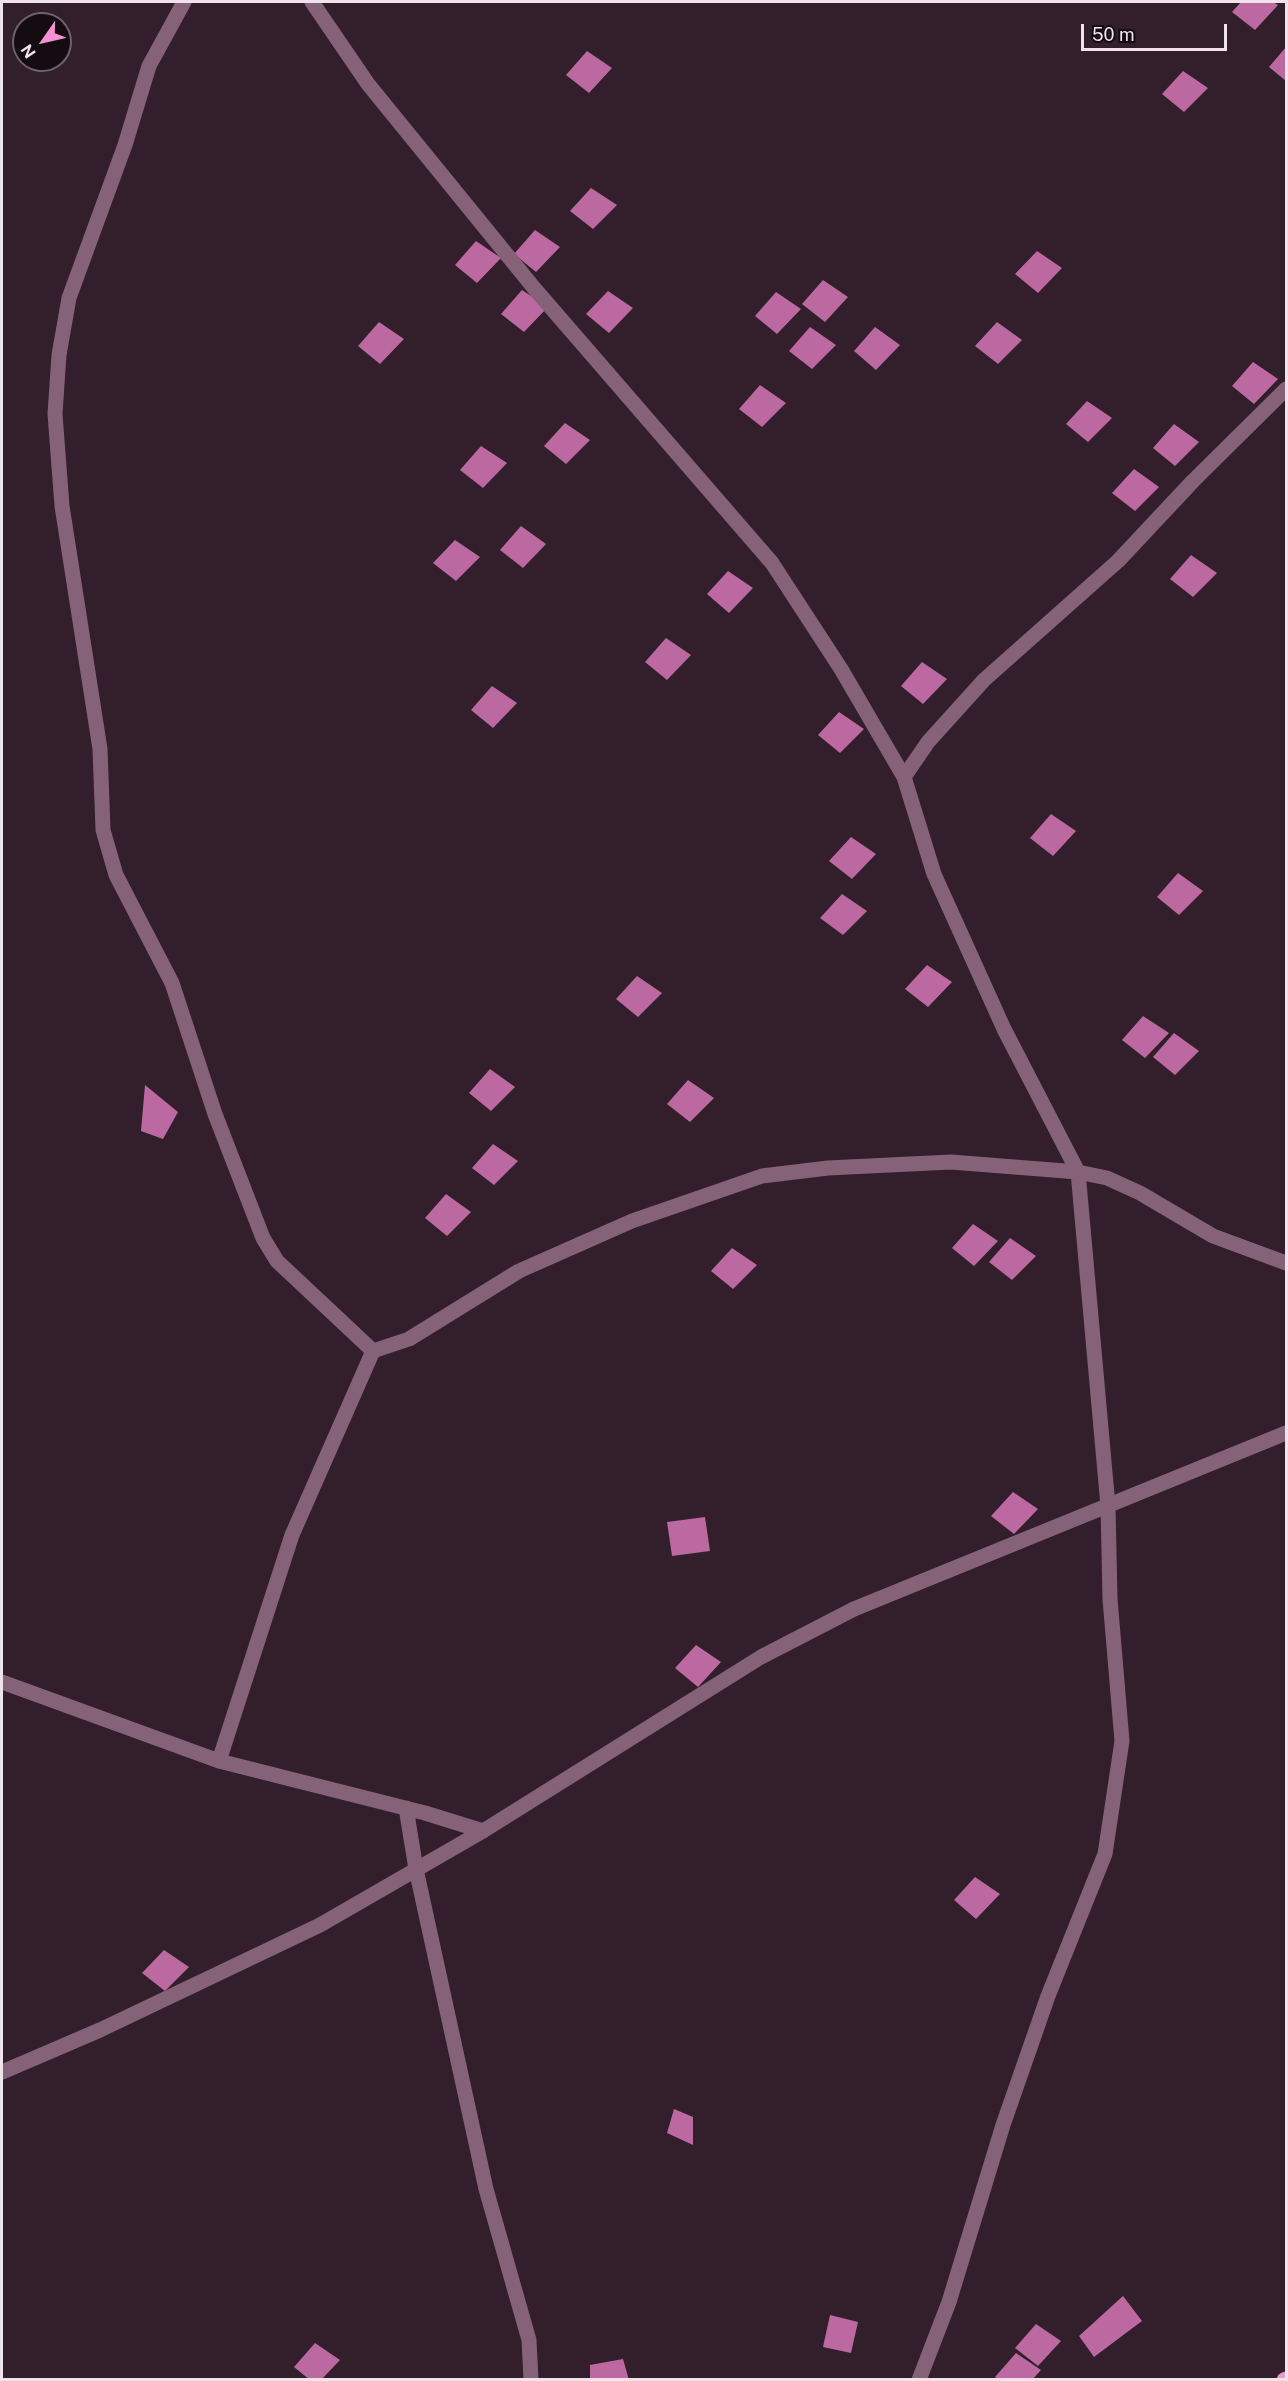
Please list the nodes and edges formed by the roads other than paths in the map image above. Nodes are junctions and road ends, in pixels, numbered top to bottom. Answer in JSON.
{"nodes":[{"id":1,"x":184,"y":2,"type":"edge"},
{"id":2,"x":312,"y":2,"type":"edge"},
{"id":3,"x":1287,"y":389,"type":"edge"},
{"id":4,"x":904,"y":777,"type":"junction"},
{"id":5,"x":1077,"y":1172,"type":"junction"},
{"id":6,"x":1287,"y":1263,"type":"edge"},
{"id":7,"x":374,"y":1352,"type":"junction"},
{"id":8,"x":1287,"y":1433,"type":"edge"},
{"id":9,"x":1108,"y":1506,"type":"junction"},
{"id":10,"x":2,"y":1682,"type":"edge"},
{"id":11,"x":219,"y":1761,"type":"junction"},
{"id":12,"x":406,"y":1808,"type":"junction"},
{"id":13,"x":483,"y":1831,"type":"junction"},
{"id":14,"x":416,"y":1869,"type":"junction"},
{"id":15,"x":2,"y":2072,"type":"edge"},
{"id":16,"x":531,"y":2379,"type":"edge"},
{"id":17,"x":920,"y":2379,"type":"edge"}],
"edges":[{"from":1,"to":7,"type":"street"},
{"from":2,"to":4,"type":"street"},
{"from":3,"to":4,"type":"street"},
{"from":4,"to":5,"type":"street"},
{"from":5,"to":6,"type":"street"},
{"from":5,"to":7,"type":"street"},
{"from":5,"to":9,"type":"street"},
{"from":7,"to":11,"type":"street"},
{"from":8,"to":9,"type":"street"},
{"from":9,"to":13,"type":"street"},
{"from":9,"to":17,"type":"street"},
{"from":10,"to":11,"type":"street"},
{"from":11,"to":12,"type":"street"},
{"from":12,"to":13,"type":"street"},
{"from":12,"to":14,"type":"street"},
{"from":13,"to":14,"type":"street"},
{"from":14,"to":15,"type":"street"},
{"from":14,"to":16,"type":"street"}]}
